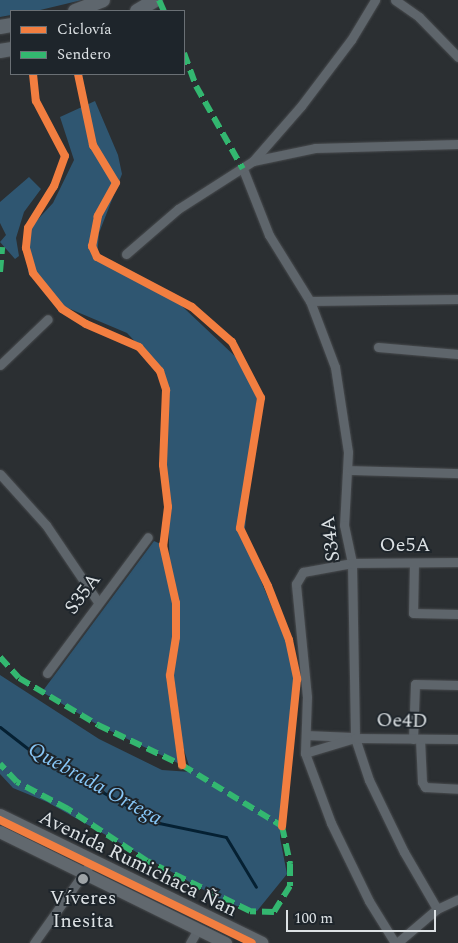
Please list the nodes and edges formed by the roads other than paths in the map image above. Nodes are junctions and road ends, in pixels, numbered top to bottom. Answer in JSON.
{"nodes":[{"id":1,"x":102,"y":0,"type":"edge"},
{"id":2,"x":155,"y":0,"type":"edge"},
{"id":3,"x":375,"y":0,"type":"edge"},
{"id":4,"x":395,"y":0,"type":"edge"},
{"id":5,"x":77,"y":10,"type":"edge"},
{"id":6,"x":139,"y":10,"type":"edge"},
{"id":7,"x":458,"y":57,"type":"edge"},
{"id":8,"x":458,"y":144,"type":"edge"},
{"id":9,"x":253,"y":161,"type":"junction"},
{"id":10,"x":243,"y":169,"type":"junction"},
{"id":11,"x":126,"y":254,"type":"dead end"},
{"id":12,"x":458,"y":299,"type":"edge"},
{"id":13,"x":310,"y":301,"type":"junction"},
{"id":14,"x":48,"y":319,"type":"dead end"},
{"id":15,"x":378,"y":347,"type":"dead end"},
{"id":16,"x":458,"y":354,"type":"edge"},
{"id":17,"x":0,"y":365,"type":"edge"},
{"id":18,"x":349,"y":470,"type":"junction"},
{"id":19,"x":458,"y":473,"type":"edge"},
{"id":20,"x":0,"y":474,"type":"edge"},
{"id":21,"x":148,"y":537,"type":"dead end"},
{"id":22,"x":458,"y":562,"type":"edge"},
{"id":23,"x":352,"y":563,"type":"junction"},
{"id":24,"x":414,"y":563,"type":"junction"},
{"id":25,"x":98,"y":602,"type":"junction"},
{"id":26,"x":458,"y":614,"type":"edge"},
{"id":27,"x":47,"y":673,"type":"dead end"},
{"id":28,"x":458,"y":685,"type":"edge"},
{"id":29,"x":306,"y":735,"type":"junction"},
{"id":30,"x":416,"y":738,"type":"junction"},
{"id":31,"x":458,"y":738,"type":"edge"},
{"id":32,"x":351,"y":739,"type":"junction"},
{"id":33,"x":305,"y":753,"type":"junction"},
{"id":34,"x":458,"y":789,"type":"edge"},
{"id":35,"x":0,"y":815,"type":"edge"},
{"id":36,"x":0,"y":832,"type":"edge"},
{"id":37,"x":93,"y":860,"type":"junction"},
{"id":38,"x":83,"y":872,"type":"junction"},
{"id":39,"x":458,"y":899,"type":"edge"},
{"id":40,"x":437,"y":909,"type":"junction"},
{"id":41,"x":198,"y":929,"type":"junction"},
{"id":42,"x":34,"y":943,"type":"edge"},
{"id":43,"x":190,"y":943,"type":"edge"},
{"id":44,"x":226,"y":943,"type":"edge"},
{"id":45,"x":262,"y":943,"type":"edge"},
{"id":46,"x":396,"y":943,"type":"edge"}],
"edges":[{"from":1,"to":5,"type":"main road"},
{"from":2,"to":6,"type":"main road"},
{"from":3,"to":9,"type":"street"},
{"from":4,"to":7,"type":"street"},
{"from":8,"to":9,"type":"street"},
{"from":9,"to":10,"type":"street"},
{"from":10,"to":11,"type":"street"},
{"from":10,"to":13,"type":"street","name":"S34A"},
{"from":12,"to":13,"type":"street"},
{"from":13,"to":18,"type":"street","name":"S34A"},
{"from":14,"to":17,"type":"street"},
{"from":15,"to":16,"type":"street"},
{"from":18,"to":19,"type":"street"},
{"from":18,"to":23,"type":"street","name":"S34A"},
{"from":20,"to":25,"type":"street"},
{"from":21,"to":25,"type":"street","name":"S35A"},
{"from":22,"to":24,"type":"street","name":"Oe5A"},
{"from":23,"to":24,"type":"street","name":"Oe5A"},
{"from":23,"to":29,"type":"street","name":"Oe5A"},
{"from":23,"to":32,"type":"street","name":"S34A"},
{"from":24,"to":26,"type":"street"},
{"from":25,"to":27,"type":"street","name":"S35A"},
{"from":28,"to":30,"type":"street"},
{"from":29,"to":32,"type":"street"},
{"from":29,"to":33,"type":"street"},
{"from":30,"to":31,"type":"street","name":"Oe4D"},
{"from":30,"to":32,"type":"street","name":"Oe4D"},
{"from":30,"to":34,"type":"street"},
{"from":32,"to":33,"type":"street"},
{"from":32,"to":40,"type":"street","name":"S34A"},
{"from":33,"to":46,"type":"street"},
{"from":35,"to":37,"type":"main road","name":"Avenida Rumichaca Ñan"},
{"from":36,"to":38,"type":"main road","name":"Avenida Rumichaca Ñan"},
{"from":37,"to":38,"type":"street"},
{"from":37,"to":45,"type":"main road","name":"Avenida Rumichaca Ñan"},
{"from":38,"to":41,"type":"main road","name":"Avenida Rumichaca Ñan"},
{"from":38,"to":42,"type":"street"},
{"from":39,"to":40,"type":"street"},
{"from":40,"to":46,"type":"street"},
{"from":41,"to":43,"type":"street"},
{"from":41,"to":44,"type":"main road","name":"Avenida Rumichaca Ñan"}]}
